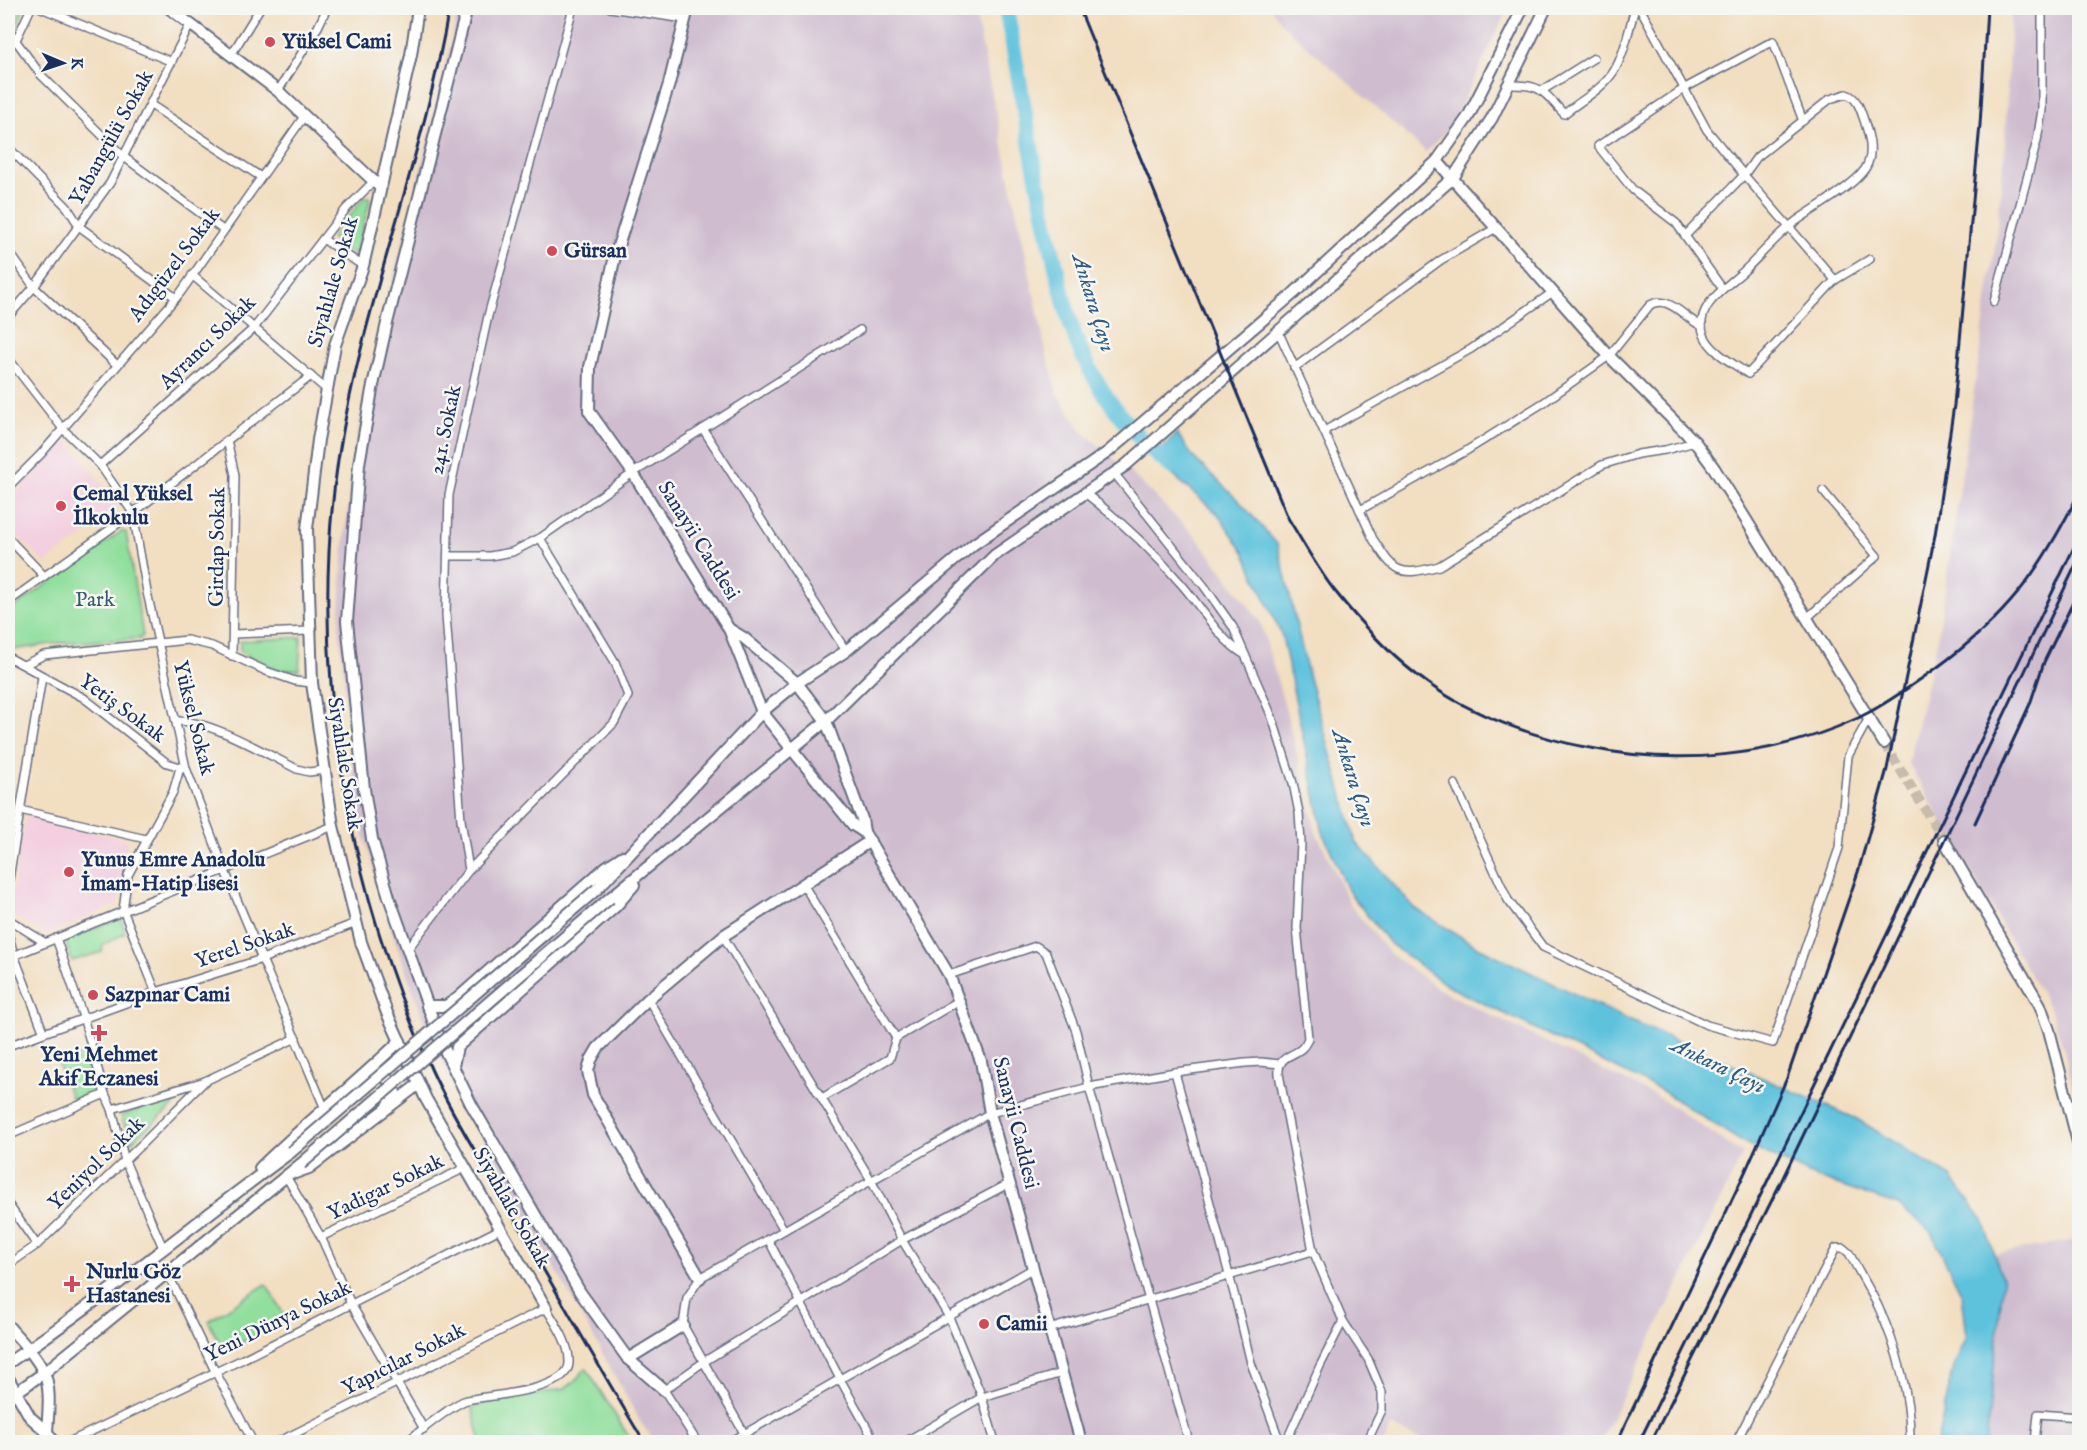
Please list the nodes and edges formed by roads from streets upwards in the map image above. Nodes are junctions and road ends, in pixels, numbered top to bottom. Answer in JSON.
{"nodes":[{"id":1,"x":31,"y":8,"type":"edge"},
{"id":2,"x":41,"y":8,"type":"edge"},
{"id":3,"x":171,"y":8,"type":"edge"},
{"id":4,"x":260,"y":8,"type":"edge"},
{"id":5,"x":327,"y":8,"type":"edge"},
{"id":6,"x":418,"y":8,"type":"edge"},
{"id":7,"x":467,"y":8,"type":"edge"},
{"id":8,"x":573,"y":8,"type":"edge"},
{"id":9,"x":610,"y":8,"type":"edge"},
{"id":10,"x":1523,"y":8,"type":"edge"},
{"id":11,"x":1546,"y":8,"type":"edge"},
{"id":12,"x":1635,"y":8,"type":"edge"},
{"id":13,"x":1640,"y":8,"type":"edge"},
{"id":14,"x":2042,"y":8,"type":"edge"},
{"id":15,"x":686,"y":13,"type":"edge"},
{"id":16,"x":190,"y":25,"type":"junction"},
{"id":17,"x":8,"y":30,"type":"edge"},
{"id":18,"x":16,"y":40,"type":"junction"},
{"id":19,"x":8,"y":46,"type":"edge"},
{"id":20,"x":231,"y":55,"type":"junction"},
{"id":21,"x":1594,"y":58,"type":"dead end"},
{"id":22,"x":172,"y":62,"type":"junction"},
{"id":23,"x":1508,"y":85,"type":"junction"},
{"id":24,"x":1685,"y":88,"type":"junction"},
{"id":25,"x":1544,"y":90,"type":"junction"},
{"id":26,"x":278,"y":91,"type":"junction"},
{"id":27,"x":151,"y":105,"type":"junction"},
{"id":28,"x":305,"y":115,"type":"junction"},
{"id":29,"x":1803,"y":121,"type":"junction"},
{"id":30,"x":8,"y":147,"type":"edge"},
{"id":31,"x":124,"y":157,"type":"junction"},
{"id":32,"x":1437,"y":161,"type":"junction"},
{"id":33,"x":1744,"y":175,"type":"junction"},
{"id":34,"x":261,"y":177,"type":"junction"},
{"id":35,"x":1453,"y":178,"type":"junction"},
{"id":36,"x":377,"y":184,"type":"junction"},
{"id":37,"x":1790,"y":226,"type":"junction"},
{"id":38,"x":80,"y":227,"type":"junction"},
{"id":39,"x":1496,"y":228,"type":"junction"},
{"id":40,"x":223,"y":230,"type":"junction"},
{"id":41,"x":1686,"y":235,"type":"junction"},
{"id":42,"x":323,"y":239,"type":"junction"},
{"id":43,"x":8,"y":250,"type":"edge"},
{"id":44,"x":1870,"y":259,"type":"dead end"},
{"id":45,"x":363,"y":266,"type":"junction"},
{"id":46,"x":192,"y":275,"type":"junction"},
{"id":47,"x":1835,"y":280,"type":"junction"},
{"id":48,"x":34,"y":287,"type":"junction"},
{"id":49,"x":1722,"y":288,"type":"junction"},
{"id":50,"x":1553,"y":292,"type":"junction"},
{"id":51,"x":176,"y":298,"type":"junction"},
{"id":52,"x":1994,"y":302,"type":"dead end"},
{"id":53,"x":8,"y":317,"type":"edge"},
{"id":54,"x":1702,"y":326,"type":"junction"},
{"id":55,"x":254,"y":328,"type":"junction"},
{"id":56,"x":860,"y":330,"type":"dead end"},
{"id":57,"x":1279,"y":333,"type":"junction"},
{"id":58,"x":1610,"y":356,"type":"junction"},
{"id":59,"x":8,"y":358,"type":"edge"},
{"id":60,"x":117,"y":365,"type":"junction"},
{"id":61,"x":1294,"y":368,"type":"junction"},
{"id":62,"x":311,"y":376,"type":"junction"},
{"id":63,"x":327,"y":390,"type":"junction"},
{"id":64,"x":63,"y":429,"type":"junction"},
{"id":65,"x":704,"y":429,"type":"junction"},
{"id":66,"x":1323,"y":431,"type":"junction"},
{"id":67,"x":227,"y":440,"type":"junction"},
{"id":68,"x":1695,"y":442,"type":"junction"},
{"id":69,"x":100,"y":465,"type":"junction"},
{"id":70,"x":633,"y":473,"type":"junction"},
{"id":71,"x":1114,"y":473,"type":"junction"},
{"id":72,"x":8,"y":488,"type":"edge"},
{"id":73,"x":1823,"y":491,"type":"dead end"},
{"id":74,"x":1085,"y":493,"type":"junction"},
{"id":75,"x":1360,"y":510,"type":"junction"},
{"id":76,"x":133,"y":513,"type":"junction"},
{"id":77,"x":540,"y":537,"type":"junction"},
{"id":78,"x":8,"y":538,"type":"edge"},
{"id":79,"x":448,"y":556,"type":"junction"},
{"id":80,"x":44,"y":576,"type":"junction"},
{"id":81,"x":8,"y":602,"type":"edge"},
{"id":82,"x":1808,"y":617,"type":"junction"},
{"id":83,"x":729,"y":629,"type":"junction"},
{"id":84,"x":309,"y":630,"type":"junction"},
{"id":85,"x":234,"y":634,"type":"junction"},
{"id":86,"x":157,"y":643,"type":"junction"},
{"id":87,"x":846,"y":651,"type":"junction"},
{"id":88,"x":1245,"y":655,"type":"junction"},
{"id":89,"x":232,"y":656,"type":"junction"},
{"id":90,"x":8,"y":657,"type":"edge"},
{"id":91,"x":24,"y":665,"type":"junction"},
{"id":92,"x":42,"y":677,"type":"junction"},
{"id":93,"x":312,"y":683,"type":"junction"},
{"id":94,"x":797,"y":683,"type":"junction"},
{"id":95,"x":762,"y":712,"type":"junction"},
{"id":96,"x":1869,"y":718,"type":"junction"},
{"id":97,"x":176,"y":721,"type":"junction"},
{"id":98,"x":826,"y":721,"type":"junction"},
{"id":99,"x":1884,"y":743,"type":"tunnel mouth"},
{"id":100,"x":791,"y":750,"type":"junction"},
{"id":101,"x":183,"y":768,"type":"junction"},
{"id":102,"x":325,"y":770,"type":"junction"},
{"id":103,"x":1455,"y":784,"type":"dead end"},
{"id":104,"x":20,"y":810,"type":"junction"},
{"id":105,"x":333,"y":826,"type":"junction"},
{"id":106,"x":867,"y":836,"type":"junction"},
{"id":107,"x":146,"y":839,"type":"junction"},
{"id":108,"x":1944,"y":840,"type":"tunnel mouth"},
{"id":109,"x":636,"y":848,"type":"junction"},
{"id":110,"x":652,"y":863,"type":"junction"},
{"id":111,"x":469,"y":870,"type":"junction"},
{"id":112,"x":225,"y":871,"type":"junction"},
{"id":113,"x":803,"y":884,"type":"junction"},
{"id":114,"x":8,"y":885,"type":"edge"},
{"id":115,"x":123,"y":910,"type":"junction"},
{"id":116,"x":8,"y":919,"type":"edge"},
{"id":117,"x":356,"y":923,"type":"junction"},
{"id":118,"x":8,"y":933,"type":"edge"},
{"id":119,"x":723,"y":936,"type":"junction"},
{"id":120,"x":56,"y":938,"type":"junction"},
{"id":121,"x":44,"y":942,"type":"junction"},
{"id":122,"x":407,"y":950,"type":"junction"},
{"id":123,"x":11,"y":956,"type":"edge"},
{"id":124,"x":262,"y":959,"type":"junction"},
{"id":125,"x":949,"y":975,"type":"junction"},
{"id":126,"x":156,"y":992,"type":"junction"},
{"id":127,"x":458,"y":998,"type":"junction"},
{"id":128,"x":648,"y":999,"type":"junction"},
{"id":129,"x":960,"y":1000,"type":"junction"},
{"id":130,"x":427,"y":1006,"type":"junction"},
{"id":131,"x":83,"y":1017,"type":"junction"},
{"id":132,"x":490,"y":1017,"type":"junction"},
{"id":133,"x":43,"y":1032,"type":"junction"},
{"id":134,"x":296,"y":1038,"type":"junction"},
{"id":135,"x":896,"y":1038,"type":"junction"},
{"id":136,"x":400,"y":1041,"type":"junction"},
{"id":137,"x":8,"y":1046,"type":"edge"},
{"id":138,"x":1280,"y":1064,"type":"junction"},
{"id":139,"x":453,"y":1067,"type":"junction"},
{"id":140,"x":1175,"y":1072,"type":"junction"},
{"id":141,"x":361,"y":1078,"type":"junction"},
{"id":142,"x":205,"y":1081,"type":"junction"},
{"id":143,"x":419,"y":1084,"type":"junction"},
{"id":144,"x":1089,"y":1087,"type":"junction"},
{"id":145,"x":105,"y":1094,"type":"junction"},
{"id":146,"x":822,"y":1098,"type":"junction"},
{"id":147,"x":387,"y":1108,"type":"junction"},
{"id":148,"x":112,"y":1109,"type":"junction"},
{"id":149,"x":325,"y":1109,"type":"junction"},
{"id":150,"x":990,"y":1113,"type":"junction"},
{"id":151,"x":8,"y":1136,"type":"edge"},
{"id":152,"x":2079,"y":1150,"type":"edge"},
{"id":153,"x":125,"y":1161,"type":"junction"},
{"id":154,"x":465,"y":1168,"type":"junction"},
{"id":155,"x":286,"y":1176,"type":"junction"},
{"id":156,"x":871,"y":1180,"type":"junction"},
{"id":157,"x":1010,"y":1183,"type":"junction"},
{"id":158,"x":232,"y":1195,"type":"junction"},
{"id":159,"x":8,"y":1204,"type":"edge"},
{"id":160,"x":500,"y":1229,"type":"junction"},
{"id":161,"x":784,"y":1230,"type":"junction"},
{"id":162,"x":321,"y":1237,"type":"junction"},
{"id":163,"x":768,"y":1239,"type":"junction"},
{"id":164,"x":902,"y":1240,"type":"junction"},
{"id":165,"x":37,"y":1245,"type":"junction"},
{"id":166,"x":164,"y":1250,"type":"junction"},
{"id":167,"x":1312,"y":1251,"type":"junction"},
{"id":168,"x":8,"y":1265,"type":"edge"},
{"id":169,"x":1032,"y":1269,"type":"junction"},
{"id":170,"x":167,"y":1272,"type":"junction"},
{"id":171,"x":1230,"y":1276,"type":"junction"},
{"id":172,"x":700,"y":1278,"type":"junction"},
{"id":173,"x":1150,"y":1299,"type":"junction"},
{"id":174,"x":351,"y":1304,"type":"junction"},
{"id":175,"x":800,"y":1304,"type":"junction"},
{"id":176,"x":546,"y":1308,"type":"junction"},
{"id":177,"x":949,"y":1317,"type":"junction"},
{"id":178,"x":1343,"y":1321,"type":"junction"},
{"id":179,"x":8,"y":1326,"type":"edge"},
{"id":180,"x":683,"y":1326,"type":"junction"},
{"id":181,"x":1049,"y":1329,"type":"junction"},
{"id":182,"x":28,"y":1349,"type":"junction"},
{"id":183,"x":628,"y":1359,"type":"junction"},
{"id":184,"x":705,"y":1361,"type":"junction"},
{"id":185,"x":8,"y":1363,"type":"edge"},
{"id":186,"x":215,"y":1371,"type":"junction"},
{"id":187,"x":45,"y":1372,"type":"junction"},
{"id":188,"x":1062,"y":1373,"type":"junction"},
{"id":189,"x":8,"y":1378,"type":"edge"},
{"id":190,"x":840,"y":1379,"type":"junction"},
{"id":191,"x":398,"y":1382,"type":"junction"},
{"id":192,"x":664,"y":1390,"type":"junction"},
{"id":193,"x":11,"y":1395,"type":"edge"},
{"id":194,"x":982,"y":1397,"type":"junction"},
{"id":195,"x":2079,"y":1417,"type":"edge"},
{"id":196,"x":424,"y":1429,"type":"junction"},
{"id":197,"x":47,"y":1432,"type":"junction"},
{"id":198,"x":744,"y":1434,"type":"junction"},
{"id":199,"x":54,"y":1443,"type":"edge"},
{"id":200,"x":69,"y":1443,"type":"edge"},
{"id":201,"x":253,"y":1443,"type":"edge"},
{"id":202,"x":278,"y":1443,"type":"edge"},
{"id":203,"x":406,"y":1443,"type":"edge"},
{"id":204,"x":697,"y":1443,"type":"edge"},
{"id":205,"x":730,"y":1443,"type":"edge"},
{"id":206,"x":749,"y":1443,"type":"edge"},
{"id":207,"x":875,"y":1443,"type":"edge"},
{"id":208,"x":905,"y":1443,"type":"edge"},
{"id":209,"x":994,"y":1443,"type":"edge"},
{"id":210,"x":1082,"y":1443,"type":"edge"},
{"id":211,"x":1189,"y":1443,"type":"edge"},
{"id":212,"x":1280,"y":1443,"type":"edge"},
{"id":213,"x":1286,"y":1443,"type":"edge"},
{"id":214,"x":1367,"y":1443,"type":"edge"},
{"id":215,"x":1736,"y":1443,"type":"edge"},
{"id":216,"x":1910,"y":1443,"type":"edge"},
{"id":217,"x":2035,"y":1443,"type":"edge"}],
"edges":[{"from":1,"to":18,"type":"street"},
{"from":2,"to":22,"type":"street"},
{"from":3,"to":16,"type":"street"},
{"from":4,"to":20,"type":"street"},
{"from":5,"to":26,"type":"street"},
{"from":6,"to":36,"type":"street","name":"Siyahlale Sokak"},
{"from":7,"to":122,"type":"street"},
{"from":8,"to":79,"type":"street","name":"241. Sokak"},
{"from":9,"to":15,"type":"street"},
{"from":10,"to":32,"type":"street"},
{"from":11,"to":23,"type":"street"},
{"from":12,"to":25,"type":"street"},
{"from":13,"to":24,"type":"street"},
{"from":14,"to":52,"type":"street"},
{"from":15,"to":70,"type":"street","name":"Sanayii Caddesi"},
{"from":16,"to":20,"type":"street"},
{"from":16,"to":22,"type":"street","name":"Yabangülü Sokak"},
{"from":17,"to":18,"type":"street"},
{"from":18,"to":19,"type":"street"},
{"from":18,"to":31,"type":"street"},
{"from":20,"to":26,"type":"street"},
{"from":21,"to":25,"type":"street"},
{"from":22,"to":27,"type":"street","name":"Yabangülü Sokak"},
{"from":23,"to":25,"type":"street"},
{"from":23,"to":35,"type":"street"},
{"from":24,"to":29,"type":"street"},
{"from":24,"to":33,"type":"street"},
{"from":24,"to":41,"type":"street"},
{"from":26,"to":28,"type":"street"},
{"from":27,"to":31,"type":"street","name":"Yabangülü Sokak"},
{"from":27,"to":34,"type":"street"},
{"from":28,"to":34,"type":"street","name":"Adıgüzel Sokak"},
{"from":28,"to":36,"type":"street"},
{"from":29,"to":33,"type":"street"},
{"from":29,"to":37,"type":"street"},
{"from":30,"to":38,"type":"street"},
{"from":31,"to":38,"type":"street","name":"Yabangülü Sokak"},
{"from":31,"to":40,"type":"street"},
{"from":32,"to":35,"type":"street"},
{"from":32,"to":87,"type":"street"},
{"from":33,"to":37,"type":"street"},
{"from":33,"to":41,"type":"street"},
{"from":34,"to":40,"type":"street","name":"Adıgüzel Sokak"},
{"from":35,"to":39,"type":"street"},
{"from":35,"to":57,"type":"street"},
{"from":36,"to":42,"type":"street","name":"Ayrancı Sokak"},
{"from":36,"to":45,"type":"street","name":"Siyahlale Sokak"},
{"from":37,"to":47,"type":"street"},
{"from":37,"to":49,"type":"street"},
{"from":38,"to":48,"type":"street","name":"Yabangülü Sokak"},
{"from":38,"to":51,"type":"street"},
{"from":39,"to":50,"type":"street"},
{"from":39,"to":61,"type":"street"},
{"from":40,"to":46,"type":"street","name":"Adıgüzel Sokak"},
{"from":41,"to":49,"type":"street"},
{"from":42,"to":45,"type":"street"},
{"from":42,"to":55,"type":"street","name":"Ayrancı Sokak"},
{"from":43,"to":48,"type":"street"},
{"from":44,"to":47,"type":"street"},
{"from":45,"to":63,"type":"street","name":"Siyahlale Sokak"},
{"from":46,"to":51,"type":"street","name":"Adıgüzel Sokak"},
{"from":46,"to":55,"type":"street"},
{"from":47,"to":54,"type":"street"},
{"from":48,"to":53,"type":"street","name":"Yabangülü Sokak"},
{"from":48,"to":60,"type":"street"},
{"from":49,"to":54,"type":"street"},
{"from":50,"to":58,"type":"street"},
{"from":50,"to":66,"type":"street"},
{"from":51,"to":60,"type":"street","name":"Adıgüzel Sokak"},
{"from":54,"to":58,"type":"street"},
{"from":55,"to":62,"type":"street"},
{"from":55,"to":69,"type":"street","name":"Ayrancı Sokak"},
{"from":56,"to":65,"type":"street"},
{"from":57,"to":61,"type":"street"},
{"from":57,"to":71,"type":"street"},
{"from":58,"to":68,"type":"street"},
{"from":58,"to":75,"type":"street"},
{"from":59,"to":64,"type":"street","name":"Yüksel Sokak"},
{"from":60,"to":64,"type":"street","name":"Adıgüzel Sokak"},
{"from":61,"to":66,"type":"street"},
{"from":62,"to":63,"type":"street"},
{"from":62,"to":67,"type":"street"},
{"from":63,"to":84,"type":"street","name":"Siyahlale Sokak"},
{"from":64,"to":69,"type":"street","name":"Yüksel Sokak"},
{"from":64,"to":72,"type":"street","name":"Adıgüzel Sokak"},
{"from":65,"to":70,"type":"street"},
{"from":65,"to":87,"type":"street"},
{"from":66,"to":75,"type":"street"},
{"from":67,"to":76,"type":"street"},
{"from":67,"to":85,"type":"street","name":"Girdap Sokak"},
{"from":68,"to":75,"type":"street"},
{"from":68,"to":82,"type":"street"},
{"from":69,"to":76,"type":"street","name":"Yüksel Sokak"},
{"from":70,"to":77,"type":"street"},
{"from":70,"to":83,"type":"street","name":"Sanayii Caddesi"},
{"from":71,"to":74,"type":"street"},
{"from":71,"to":88,"type":"street"},
{"from":73,"to":82,"type":"street"},
{"from":74,"to":88,"type":"street"},
{"from":74,"to":98,"type":"street"},
{"from":76,"to":80,"type":"street"},
{"from":76,"to":86,"type":"street","name":"Yüksel Sokak"},
{"from":77,"to":79,"type":"street"},
{"from":77,"to":111,"type":"street"},
{"from":78,"to":80,"type":"street"},
{"from":79,"to":111,"type":"street","name":"241. Sokak"},
{"from":80,"to":81,"type":"street"},
{"from":82,"to":96,"type":"street"},
{"from":83,"to":94,"type":"street","name":"Sanayii Caddesi"},
{"from":83,"to":95,"type":"street","name":"Sanayii Caddesi"},
{"from":84,"to":85,"type":"street"},
{"from":84,"to":93,"type":"street","name":"Siyahlale Sokak"},
{"from":85,"to":89,"type":"street","name":"Girdap Sokak"},
{"from":86,"to":89,"type":"street"},
{"from":86,"to":91,"type":"street"},
{"from":86,"to":97,"type":"street","name":"Yüksel Sokak"},
{"from":87,"to":94,"type":"street"},
{"from":88,"to":138,"type":"street"},
{"from":89,"to":93,"type":"street"},
{"from":90,"to":91,"type":"street","name":"Yetiş Sokak"},
{"from":91,"to":92,"type":"street","name":"Yetiş Sokak"},
{"from":92,"to":101,"type":"street","name":"Yetiş Sokak"},
{"from":92,"to":104,"type":"street"},
{"from":93,"to":102,"type":"street","name":"Siyahlale Sokak"},
{"from":94,"to":95,"type":"street"},
{"from":94,"to":98,"type":"street","name":"Sanayii Caddesi"},
{"from":95,"to":100,"type":"street","name":"Sanayii Caddesi"},
{"from":95,"to":109,"type":"street"},
{"from":96,"to":99,"type":"street"},
{"from":96,"to":103,"type":"street"},
{"from":97,"to":101,"type":"street","name":"Yüksel Sokak"},
{"from":97,"to":102,"type":"street"},
{"from":98,"to":100,"type":"street"},
{"from":98,"to":106,"type":"street","name":"Sanayii Caddesi"},
{"from":100,"to":106,"type":"street","name":"Sanayii Caddesi"},
{"from":100,"to":110,"type":"street"},
{"from":101,"to":107,"type":"street"},
{"from":101,"to":112,"type":"street","name":"Yüksel Sokak"},
{"from":102,"to":105,"type":"street","name":"Siyahlale Sokak"},
{"from":104,"to":107,"type":"street"},
{"from":104,"to":114,"type":"street"},
{"from":105,"to":112,"type":"street"},
{"from":105,"to":117,"type":"street","name":"Siyahlale Sokak"},
{"from":106,"to":113,"type":"street"},
{"from":106,"to":125,"type":"street","name":"Sanayii Caddesi"},
{"from":107,"to":115,"type":"street"},
{"from":108,"to":152,"type":"street"},
{"from":109,"to":127,"type":"street"},
{"from":109,"to":158,"type":"street","bridge":true},
{"from":110,"to":132,"type":"street"},
{"from":110,"to":155,"type":"street","bridge":true},
{"from":111,"to":122,"type":"street"},
{"from":112,"to":115,"type":"street"},
{"from":112,"to":124,"type":"street","name":"Yüksel Sokak"},
{"from":113,"to":119,"type":"street"},
{"from":113,"to":135,"type":"street"},
{"from":115,"to":120,"type":"street"},
{"from":115,"to":126,"type":"street"},
{"from":116,"to":121,"type":"street"},
{"from":117,"to":124,"type":"street","name":"Yerel Sokak"},
{"from":117,"to":136,"type":"street","name":"Siyahlale Sokak"},
{"from":118,"to":123,"type":"street"},
{"from":119,"to":128,"type":"street"},
{"from":119,"to":146,"type":"street"},
{"from":120,"to":121,"type":"street"},
{"from":120,"to":131,"type":"street"},
{"from":121,"to":123,"type":"street"},
{"from":122,"to":130,"type":"street"},
{"from":123,"to":133,"type":"street"},
{"from":124,"to":126,"type":"street","name":"Yerel Sokak"},
{"from":124,"to":134,"type":"street","name":"Yüksel Sokak"},
{"from":125,"to":129,"type":"street","name":"Sanayii Caddesi"},
{"from":125,"to":144,"type":"street"},
{"from":126,"to":131,"type":"street","name":"Yerel Sokak"},
{"from":127,"to":130,"type":"street"},
{"from":127,"to":132,"type":"street"},
{"from":128,"to":161,"type":"street"},
{"from":128,"to":172,"type":"street"},
{"from":129,"to":135,"type":"street"},
{"from":129,"to":150,"type":"street","name":"Sanayii Caddesi"},
{"from":130,"to":139,"type":"street"},
{"from":131,"to":133,"type":"street","name":"Yerel Sokak"},
{"from":131,"to":145,"type":"street"},
{"from":132,"to":139,"type":"street"},
{"from":133,"to":137,"type":"street","name":"Yerel Sokak"},
{"from":134,"to":142,"type":"street"},
{"from":134,"to":149,"type":"street","name":"Yüksel Sokak"},
{"from":135,"to":146,"type":"street"},
{"from":136,"to":141,"type":"street"},
{"from":136,"to":143,"type":"street","name":"Siyahlale Sokak"},
{"from":138,"to":140,"type":"street"},
{"from":138,"to":167,"type":"street"},
{"from":139,"to":183,"type":"street"},
{"from":140,"to":144,"type":"street"},
{"from":140,"to":171,"type":"street"},
{"from":141,"to":147,"type":"street"},
{"from":141,"to":149,"type":"street"},
{"from":142,"to":148,"type":"street"},
{"from":142,"to":153,"type":"street","name":"Yeniyol Sokak"},
{"from":143,"to":147,"type":"street"},
{"from":143,"to":154,"type":"street","name":"Siyahlale Sokak"},
{"from":144,"to":150,"type":"street"},
{"from":144,"to":173,"type":"street"},
{"from":145,"to":148,"type":"street"},
{"from":145,"to":151,"type":"street"},
{"from":146,"to":156,"type":"street"},
{"from":147,"to":155,"type":"street"},
{"from":148,"to":153,"type":"street"},
{"from":149,"to":158,"type":"street"},
{"from":150,"to":156,"type":"street"},
{"from":150,"to":157,"type":"street","name":"Sanayii Caddesi"},
{"from":153,"to":165,"type":"street","name":"Yeniyol Sokak"},
{"from":153,"to":166,"type":"street"},
{"from":154,"to":160,"type":"street","name":"Siyahlale Sokak"},
{"from":154,"to":162,"type":"street","name":"Yadigar Sokak"},
{"from":155,"to":162,"type":"street"},
{"from":155,"to":170,"type":"street"},
{"from":156,"to":161,"type":"street"},
{"from":156,"to":164,"type":"street"},
{"from":157,"to":164,"type":"street"},
{"from":157,"to":169,"type":"street","name":"Sanayii Caddesi"},
{"from":158,"to":166,"type":"street"},
{"from":159,"to":165,"type":"street"},
{"from":160,"to":174,"type":"street","name":"Yeni Dünya Sokak"},
{"from":160,"to":176,"type":"street","name":"Siyahlale Sokak"},
{"from":161,"to":163,"type":"street"},
{"from":162,"to":174,"type":"street"},
{"from":163,"to":172,"type":"street"},
{"from":163,"to":175,"type":"street"},
{"from":164,"to":175,"type":"street"},
{"from":164,"to":177,"type":"street"},
{"from":165,"to":168,"type":"street","name":"Yeniyol Sokak"},
{"from":166,"to":182,"type":"street"},
{"from":167,"to":171,"type":"street"},
{"from":167,"to":178,"type":"street"},
{"from":169,"to":177,"type":"street"},
{"from":169,"to":181,"type":"street","name":"Sanayii Caddesi"},
{"from":170,"to":186,"type":"street"},
{"from":170,"to":187,"type":"street"},
{"from":171,"to":173,"type":"street"},
{"from":171,"to":212,"type":"street"},
{"from":172,"to":180,"type":"street"},
{"from":173,"to":181,"type":"street"},
{"from":173,"to":211,"type":"street"},
{"from":174,"to":186,"type":"street","name":"Yeni Dünya Sokak"},
{"from":174,"to":191,"type":"street"},
{"from":175,"to":184,"type":"street"},
{"from":175,"to":190,"type":"street"},
{"from":176,"to":191,"type":"street","name":"Yapıcılar Sokak"},
{"from":176,"to":196,"type":"street"},
{"from":177,"to":190,"type":"street"},
{"from":177,"to":194,"type":"street"},
{"from":178,"to":213,"type":"street"},
{"from":178,"to":214,"type":"street"},
{"from":179,"to":182,"type":"street"},
{"from":180,"to":183,"type":"street"},
{"from":180,"to":184,"type":"street"},
{"from":181,"to":188,"type":"street","name":"Sanayii Caddesi"},
{"from":182,"to":185,"type":"street"},
{"from":182,"to":187,"type":"street"},
{"from":183,"to":192,"type":"street"},
{"from":184,"to":192,"type":"street"},
{"from":184,"to":198,"type":"street"},
{"from":186,"to":200,"type":"street","name":"Yeni Dünya Sokak"},
{"from":186,"to":201,"type":"street"},
{"from":187,"to":193,"type":"street"},
{"from":187,"to":197,"type":"street"},
{"from":188,"to":194,"type":"street"},
{"from":188,"to":210,"type":"street","name":"Sanayii Caddesi"},
{"from":189,"to":193,"type":"street"},
{"from":190,"to":198,"type":"street"},
{"from":190,"to":207,"type":"street"},
{"from":191,"to":196,"type":"street"},
{"from":191,"to":202,"type":"street","name":"Yapıcılar Sokak"},
{"from":192,"to":204,"type":"street"},
{"from":193,"to":197,"type":"street"},
{"from":194,"to":208,"type":"street"},
{"from":194,"to":209,"type":"street"},
{"from":195,"to":217,"type":"street"},
{"from":196,"to":203,"type":"street"},
{"from":197,"to":199,"type":"street"},
{"from":198,"to":205,"type":"street"},
{"from":198,"to":206,"type":"street"},
{"from":215,"to":216,"type":"street"}]}
